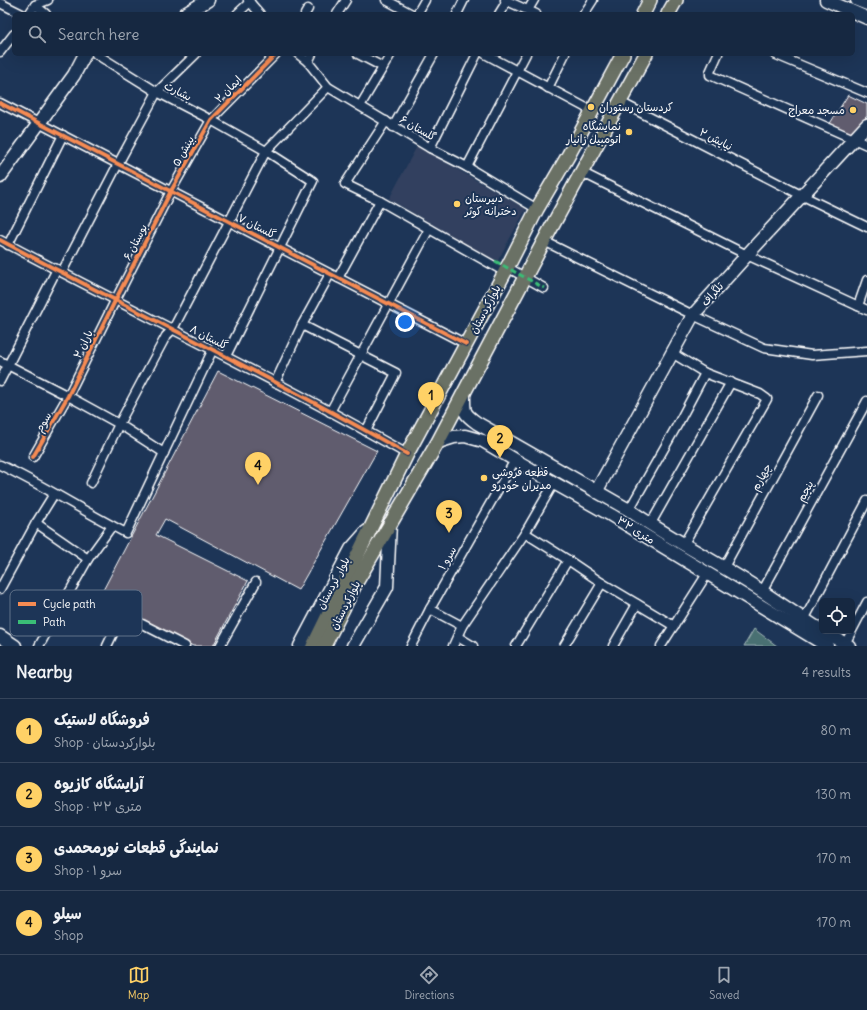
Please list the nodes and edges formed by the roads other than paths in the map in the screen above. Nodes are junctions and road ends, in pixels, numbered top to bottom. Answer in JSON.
{"nodes":[{"id":1,"x":48,"y":0,"type":"edge"},
{"id":2,"x":208,"y":0,"type":"edge"},
{"id":3,"x":346,"y":0,"type":"edge"},
{"id":4,"x":386,"y":0,"type":"edge"},
{"id":5,"x":425,"y":0,"type":"edge"},
{"id":6,"x":464,"y":0,"type":"edge"},
{"id":7,"x":506,"y":0,"type":"edge"},
{"id":8,"x":534,"y":0,"type":"edge"},
{"id":9,"x":592,"y":0,"type":"edge"},
{"id":10,"x":650,"y":0,"type":"edge"},
{"id":11,"x":857,"y":0,"type":"edge"},
{"id":12,"x":249,"y":1,"type":"edge"},
{"id":13,"x":832,"y":1,"type":"edge"},
{"id":14,"x":0,"y":3,"type":"edge"},
{"id":15,"x":867,"y":4,"type":"edge"},
{"id":16,"x":36,"y":5,"type":"junction"},
{"id":17,"x":528,"y":10,"type":"junction"},
{"id":18,"x":18,"y":12,"type":"edge"},
{"id":19,"x":31,"y":12,"type":"edge"},
{"id":20,"x":44,"y":12,"type":"edge"},
{"id":21,"x":188,"y":12,"type":"edge"},
{"id":22,"x":239,"y":12,"type":"edge"},
{"id":23,"x":258,"y":12,"type":"edge"},
{"id":24,"x":338,"y":12,"type":"edge"},
{"id":25,"x":408,"y":12,"type":"edge"},
{"id":26,"x":418,"y":12,"type":"edge"},
{"id":27,"x":457,"y":12,"type":"edge"},
{"id":28,"x":500,"y":12,"type":"edge"},
{"id":29,"x":532,"y":12,"type":"edge"},
{"id":30,"x":585,"y":12,"type":"edge"},
{"id":31,"x":644,"y":12,"type":"edge"},
{"id":32,"x":855,"y":12,"type":"edge"},
{"id":33,"x":855,"y":12,"type":"edge"},
{"id":34,"x":867,"y":18,"type":"edge"},
{"id":35,"x":12,"y":37,"type":"edge"},
{"id":36,"x":0,"y":52,"type":"edge"},
{"id":37,"x":84,"y":56,"type":"edge"},
{"id":38,"x":99,"y":56,"type":"edge"},
{"id":39,"x":194,"y":56,"type":"edge"},
{"id":40,"x":274,"y":56,"type":"edge"},
{"id":41,"x":300,"y":56,"type":"edge"},
{"id":42,"x":311,"y":56,"type":"edge"},
{"id":43,"x":362,"y":56,"type":"edge"},
{"id":44,"x":390,"y":56,"type":"edge"},
{"id":45,"x":433,"y":56,"type":"edge"},
{"id":46,"x":476,"y":56,"type":"edge"},
{"id":47,"x":489,"y":56,"type":"edge"},
{"id":48,"x":525,"y":56,"type":"edge"},
{"id":49,"x":564,"y":56,"type":"edge"},
{"id":50,"x":622,"y":56,"type":"edge"},
{"id":51,"x":645,"y":56,"type":"edge"},
{"id":52,"x":717,"y":56,"type":"edge"},
{"id":53,"x":779,"y":56,"type":"edge"},
{"id":54,"x":308,"y":62,"type":"junction"},
{"id":55,"x":383,"y":67,"type":"junction"},
{"id":56,"x":516,"y":71,"type":"junction"},
{"id":57,"x":328,"y":86,"type":"junction"},
{"id":58,"x":548,"y":88,"type":"junction"},
{"id":59,"x":157,"y":92,"type":"junction"},
{"id":60,"x":867,"y":93,"type":"edge"},
{"id":61,"x":620,"y":102,"type":"junction"},
{"id":62,"x":0,"y":103,"type":"edge"},
{"id":63,"x":360,"y":106,"type":"junction"},
{"id":64,"x":592,"y":111,"type":"junction"},
{"id":65,"x":211,"y":120,"type":"junction"},
{"id":66,"x":386,"y":121,"type":"junction"},
{"id":67,"x":40,"y":123,"type":"junction"},
{"id":68,"x":867,"y":125,"type":"edge"},
{"id":69,"x":393,"y":127,"type":"junction"},
{"id":70,"x":63,"y":135,"type":"junction"},
{"id":71,"x":854,"y":139,"type":"junction"},
{"id":72,"x":867,"y":145,"type":"edge"},
{"id":73,"x":430,"y":148,"type":"junction"},
{"id":74,"x":266,"y":151,"type":"junction"},
{"id":75,"x":118,"y":164,"type":"junction"},
{"id":76,"x":467,"y":167,"type":"junction"},
{"id":77,"x":581,"y":172,"type":"junction"},
{"id":78,"x":0,"y":177,"type":"edge"},
{"id":79,"x":171,"y":191,"type":"junction"},
{"id":80,"x":801,"y":195,"type":"junction"},
{"id":81,"x":380,"y":201,"type":"junction"},
{"id":82,"x":537,"y":209,"type":"junction"},
{"id":83,"x":230,"y":222,"type":"junction"},
{"id":84,"x":867,"y":227,"type":"edge"},
{"id":85,"x":429,"y":229,"type":"junction"},
{"id":86,"x":0,"y":240,"type":"edge"},
{"id":87,"x":544,"y":241,"type":"junction"},
{"id":88,"x":8,"y":245,"type":"junction"},
{"id":89,"x":280,"y":248,"type":"junction"},
{"id":90,"x":746,"y":255,"type":"junction"},
{"id":91,"x":495,"y":261,"type":"dead end"},
{"id":92,"x":506,"y":270,"type":"junction"},
{"id":93,"x":60,"y":271,"type":"junction"},
{"id":94,"x":334,"y":276,"type":"junction"},
{"id":95,"x":525,"y":277,"type":"junction"},
{"id":96,"x":867,"y":280,"type":"edge"},
{"id":97,"x":544,"y":288,"type":"dead end"},
{"id":98,"x":115,"y":301,"type":"junction"},
{"id":99,"x":389,"y":304,"type":"junction"},
{"id":100,"x":858,"y":306,"type":"junction"},
{"id":101,"x":867,"y":310,"type":"edge"},
{"id":102,"x":693,"y":315,"type":"junction"},
{"id":103,"x":302,"y":325,"type":"junction"},
{"id":104,"x":173,"y":329,"type":"junction"},
{"id":105,"x":466,"y":344,"type":"junction"},
{"id":106,"x":213,"y":350,"type":"junction"},
{"id":107,"x":867,"y":351,"type":"edge"},
{"id":108,"x":361,"y":354,"type":"junction"},
{"id":109,"x":672,"y":354,"type":"junction"},
{"id":110,"x":226,"y":356,"type":"junction"},
{"id":111,"x":0,"y":361,"type":"edge"},
{"id":112,"x":8,"y":366,"type":"junction"},
{"id":113,"x":705,"y":373,"type":"junction"},
{"id":114,"x":0,"y":381,"type":"edge"},
{"id":115,"x":731,"y":382,"type":"junction"},
{"id":116,"x":275,"y":383,"type":"junction"},
{"id":117,"x":464,"y":395,"type":"junction"},
{"id":118,"x":818,"y":395,"type":"dead end"},
{"id":119,"x":68,"y":396,"type":"junction"},
{"id":120,"x":867,"y":401,"type":"edge"},
{"id":121,"x":330,"y":412,"type":"junction"},
{"id":122,"x":119,"y":424,"type":"junction"},
{"id":123,"x":366,"y":431,"type":"junction"},
{"id":124,"x":438,"y":442,"type":"junction"},
{"id":125,"x":164,"y":453,"type":"junction"},
{"id":126,"x":407,"y":454,"type":"junction"},
{"id":127,"x":33,"y":457,"type":"dead end"},
{"id":128,"x":515,"y":460,"type":"junction"},
{"id":129,"x":0,"y":465,"type":"edge"},
{"id":130,"x":91,"y":483,"type":"dead end"},
{"id":131,"x":554,"y":483,"type":"junction"},
{"id":132,"x":596,"y":492,"type":"junction"},
{"id":133,"x":54,"y":494,"type":"junction"},
{"id":134,"x":867,"y":501,"type":"edge"},
{"id":135,"x":629,"y":510,"type":"junction"},
{"id":136,"x":36,"y":523,"type":"junction"},
{"id":137,"x":390,"y":523,"type":"junction"},
{"id":138,"x":372,"y":525,"type":"junction"},
{"id":139,"x":650,"y":525,"type":"junction"},
{"id":140,"x":112,"y":526,"type":"junction"},
{"id":141,"x":525,"y":533,"type":"junction"},
{"id":142,"x":683,"y":545,"type":"junction"},
{"id":143,"x":88,"y":559,"type":"junction"},
{"id":144,"x":568,"y":560,"type":"junction"},
{"id":145,"x":723,"y":568,"type":"junction"},
{"id":146,"x":707,"y":574,"type":"junction"},
{"id":147,"x":256,"y":582,"type":"dead end"},
{"id":148,"x":602,"y":584,"type":"junction"},
{"id":149,"x":0,"y":588,"type":"edge"},
{"id":150,"x":71,"y":590,"type":"edge"},
{"id":151,"x":762,"y":592,"type":"junction"},
{"id":152,"x":867,"y":602,"type":"edge"},
{"id":153,"x":637,"y":604,"type":"junction"},
{"id":154,"x":430,"y":609,"type":"junction"},
{"id":155,"x":804,"y":620,"type":"junction"},
{"id":156,"x":142,"y":625,"type":"edge"},
{"id":157,"x":462,"y":626,"type":"junction"},
{"id":158,"x":674,"y":626,"type":"junction"},
{"id":159,"x":819,"y":629,"type":"edge"},
{"id":160,"x":824,"y":634,"type":"edge"},
{"id":161,"x":0,"y":636,"type":"edge"},
{"id":162,"x":45,"y":636,"type":"edge"},
{"id":163,"x":112,"y":636,"type":"edge"},
{"id":164,"x":458,"y":638,"type":"junction"},
{"id":165,"x":830,"y":643,"type":"edge"},
{"id":166,"x":181,"y":645,"type":"edge"},
{"id":167,"x":847,"y":645,"type":"edge"},
{"id":168,"x":15,"y":646,"type":"edge"},
{"id":169,"x":39,"y":646,"type":"edge"},
{"id":170,"x":107,"y":646,"type":"edge"},
{"id":171,"x":220,"y":646,"type":"edge"},
{"id":172,"x":300,"y":646,"type":"edge"},
{"id":173,"x":313,"y":646,"type":"edge"},
{"id":174,"x":324,"y":646,"type":"edge"},
{"id":175,"x":353,"y":646,"type":"edge"},
{"id":176,"x":411,"y":646,"type":"edge"},
{"id":177,"x":453,"y":646,"type":"edge"},
{"id":178,"x":473,"y":646,"type":"edge"},
{"id":179,"x":516,"y":646,"type":"edge"},
{"id":180,"x":564,"y":646,"type":"edge"},
{"id":181,"x":613,"y":646,"type":"edge"},
{"id":182,"x":661,"y":646,"type":"edge"}],
"edges":[{"from":1,"to":16,"type":"street"},
{"from":2,"to":21,"type":"street"},
{"from":3,"to":24,"type":"street"},
{"from":4,"to":25,"type":"street"},
{"from":5,"to":26,"type":"street"},
{"from":6,"to":27,"type":"street"},
{"from":7,"to":17,"type":"street"},
{"from":7,"to":28,"type":"street"},
{"from":8,"to":17,"type":"street"},
{"from":9,"to":30,"type":"street"},
{"from":10,"to":31,"type":"main road"},
{"from":11,"to":15,"type":"street"},
{"from":12,"to":22,"type":"street"},
{"from":12,"to":23,"type":"street"},
{"from":13,"to":32,"type":"street"},
{"from":14,"to":18,"type":"street"},
{"from":16,"to":19,"type":"street"},
{"from":16,"to":20,"type":"street"},
{"from":17,"to":29,"type":"street"},
{"from":33,"to":34,"type":"street"},
{"from":35,"to":36,"type":"street"},
{"from":37,"to":67,"type":"street"},
{"from":38,"to":59,"type":"street","name":"بشارت"},
{"from":39,"to":59,"type":"street"},
{"from":40,"to":65,"type":"street","name":"ایمان ۲"},
{"from":41,"to":54,"type":"street","name":"گلستان ۶"},
{"from":42,"to":54,"type":"street"},
{"from":43,"to":55,"type":"street"},
{"from":44,"to":55,"type":"street"},
{"from":45,"to":69,"type":"street"},
{"from":46,"to":73,"type":"street"},
{"from":47,"to":56,"type":"street"},
{"from":48,"to":56,"type":"street"},
{"from":49,"to":58,"type":"street"},
{"from":50,"to":64,"type":"main road","name":"بلوارکردستان"},
{"from":51,"to":61,"type":"main road","name":"بلوارکردستان"},
{"from":52,"to":71,"type":"street"},
{"from":53,"to":60,"type":"street"},
{"from":54,"to":57,"type":"street","name":"گلستان ۶"},
{"from":55,"to":63,"type":"street"},
{"from":56,"to":58,"type":"street"},
{"from":56,"to":76,"type":"street"},
{"from":57,"to":63,"type":"street","name":"گلستان ۶"},
{"from":57,"to":74,"type":"street"},
{"from":58,"to":64,"type":"street"},
{"from":59,"to":65,"type":"street","name":"بشارت"},
{"from":59,"to":75,"type":"street"},
{"from":61,"to":77,"type":"main road","name":"بلوارکردستان"},
{"from":61,"to":80,"type":"street","name":"نیایش ۲"},
{"from":62,"to":67,"type":"street","name":"گلستان ۷"},
{"from":63,"to":66,"type":"street","name":"گلستان ۶"},
{"from":64,"to":82,"type":"main road","name":"بلوارکردستان"},
{"from":65,"to":74,"type":"street","name":"بشارت"},
{"from":65,"to":79,"type":"street","name":"بینش ۵"},
{"from":66,"to":69,"type":"street","name":"گلستان ۶"},
{"from":66,"to":81,"type":"street"},
{"from":67,"to":70,"type":"street","name":"گلستان ۷"},
{"from":67,"to":78,"type":"street"},
{"from":68,"to":71,"type":"street","name":"تلگراف"},
{"from":69,"to":73,"type":"street","name":"گلستان ۶"},
{"from":70,"to":75,"type":"street","name":"گلستان ۷"},
{"from":70,"to":88,"type":"street"},
{"from":71,"to":72,"type":"street"},
{"from":71,"to":80,"type":"street","name":"تلگراف"},
{"from":73,"to":76,"type":"street","name":"گلستان ۶"},
{"from":74,"to":83,"type":"street"},
{"from":74,"to":89,"type":"street","name":"بشارت"},
{"from":75,"to":79,"type":"street","name":"گلستان ۷"},
{"from":75,"to":93,"type":"street"},
{"from":76,"to":82,"type":"street","name":"گلستان ۶"},
{"from":77,"to":87,"type":"main road","name":"بلوارکردستان"},
{"from":77,"to":90,"type":"street"},
{"from":79,"to":83,"type":"street","name":"گلستان ۷"},
{"from":79,"to":98,"type":"street","name":"بوستان ۶"},
{"from":80,"to":84,"type":"street","name":"نیایش ۲"},
{"from":80,"to":90,"type":"street","name":"تلگراف"},
{"from":81,"to":85,"type":"street"},
{"from":81,"to":94,"type":"street"},
{"from":82,"to":92,"type":"main road","name":"بلوارکردستان"},
{"from":83,"to":89,"type":"street","name":"گلستان ۷"},
{"from":83,"to":104,"type":"street"},
{"from":85,"to":92,"type":"street"},
{"from":85,"to":99,"type":"street"},
{"from":86,"to":88,"type":"street","name":"گلستان ۸"},
{"from":87,"to":95,"type":"main road","name":"بلوارکردستان"},
{"from":87,"to":102,"type":"street"},
{"from":88,"to":93,"type":"street","name":"گلستان ۸"},
{"from":89,"to":94,"type":"street","name":"گلستان ۷"},
{"from":89,"to":110,"type":"street"},
{"from":90,"to":100,"type":"street"},
{"from":90,"to":102,"type":"street","name":"تلگراف"},
{"from":91,"to":92,"type":"street"},
{"from":92,"to":95,"type":"street"},
{"from":92,"to":105,"type":"main road","name":"بلوارکردستان"},
{"from":93,"to":98,"type":"street","name":"گلستان ۸"},
{"from":93,"to":112,"type":"street"},
{"from":94,"to":99,"type":"street","name":"گلستان ۷"},
{"from":94,"to":103,"type":"street"},
{"from":95,"to":97,"type":"street"},
{"from":95,"to":117,"type":"main road","name":"بلوارکردستان"},
{"from":96,"to":100,"type":"street"},
{"from":98,"to":104,"type":"street","name":"گلستان ۸"},
{"from":98,"to":119,"type":"street","name":"باران ۲"},
{"from":99,"to":105,"type":"street","name":"گلستان ۷"},
{"from":99,"to":108,"type":"street"},
{"from":100,"to":101,"type":"street"},
{"from":102,"to":107,"type":"street"},
{"from":102,"to":109,"type":"street","name":"تلگراف"},
{"from":103,"to":108,"type":"street"},
{"from":103,"to":116,"type":"street"},
{"from":104,"to":106,"type":"street","name":"گلستان ۸"},
{"from":104,"to":122,"type":"street"},
{"from":105,"to":126,"type":"main road","name":"بلوارکردستان"},
{"from":106,"to":110,"type":"street","name":"گلستان ۸"},
{"from":106,"to":125,"type":"street"},
{"from":108,"to":121,"type":"street"},
{"from":108,"to":123,"type":"street"},
{"from":109,"to":113,"type":"street"},
{"from":109,"to":132,"type":"street","name":"تلگراف"},
{"from":110,"to":116,"type":"street","name":"گلستان ۸"},
{"from":111,"to":112,"type":"street"},
{"from":112,"to":114,"type":"street"},
{"from":112,"to":119,"type":"street"},
{"from":113,"to":115,"type":"street"},
{"from":113,"to":135,"type":"street"},
{"from":115,"to":139,"type":"street"},
{"from":115,"to":142,"type":"street"},
{"from":116,"to":121,"type":"street","name":"گلستان ۸"},
{"from":117,"to":124,"type":"main road","name":"بلوارکردستان"},
{"from":117,"to":132,"type":"street","name":"۳۲ متری"},
{"from":118,"to":145,"type":"street","name":"چهارم"},
{"from":119,"to":122,"type":"street"},
{"from":119,"to":127,"type":"street","name":"سوم"},
{"from":120,"to":151,"type":"street","name":"پنجم"},
{"from":121,"to":123,"type":"street","name":"گلستان ۸"},
{"from":122,"to":125,"type":"street"},
{"from":122,"to":130,"type":"street"},
{"from":123,"to":126,"type":"street","name":"گلستان ۸"},
{"from":124,"to":128,"type":"street","name":"۳۲ متری"},
{"from":124,"to":137,"type":"main road","name":"بلوارکردستان"},
{"from":125,"to":140,"type":"street"},
{"from":126,"to":138,"type":"main road","name":"بلوارکردستان"},
{"from":128,"to":131,"type":"street","name":"۳۲ متری"},
{"from":128,"to":154,"type":"street","name":"سرو ۱"},
{"from":129,"to":133,"type":"street"},
{"from":131,"to":141,"type":"street"},
{"from":131,"to":146,"type":"street","name":"۳۲ متری"},
{"from":132,"to":135,"type":"street","name":"۳۲ متری"},
{"from":133,"to":136,"type":"street"},
{"from":133,"to":140,"type":"street"},
{"from":134,"to":155,"type":"street"},
{"from":135,"to":139,"type":"street","name":"۳۲ متری"},
{"from":136,"to":143,"type":"street"},
{"from":136,"to":149,"type":"street"},
{"from":137,"to":174,"type":"main road","name":"بلوارکردستان"},
{"from":137,"to":175,"type":"street","name":"بلوارکردستان"},
{"from":138,"to":172,"type":"street","name":"بلوار کردستان"},
{"from":138,"to":173,"type":"main road","name":"بلوارکردستان"},
{"from":139,"to":142,"type":"street","name":"۳۲ متری"},
{"from":140,"to":143,"type":"street"},
{"from":141,"to":144,"type":"street"},
{"from":141,"to":157,"type":"street"},
{"from":142,"to":145,"type":"street","name":"۳۲ متری"},
{"from":143,"to":150,"type":"street"},
{"from":144,"to":148,"type":"street"},
{"from":144,"to":179,"type":"street"},
{"from":145,"to":151,"type":"street","name":"۳۲ متری"},
{"from":146,"to":158,"type":"street"},
{"from":146,"to":165,"type":"street","name":"۳۲ متری"},
{"from":147,"to":171,"type":"street"},
{"from":148,"to":153,"type":"street"},
{"from":148,"to":180,"type":"street"},
{"from":151,"to":155,"type":"street","name":"۳۲ متری"},
{"from":152,"to":167,"type":"street"},
{"from":153,"to":158,"type":"street"},
{"from":153,"to":181,"type":"street"},
{"from":154,"to":157,"type":"street"},
{"from":154,"to":176,"type":"street","name":"سرو ۱"},
{"from":155,"to":159,"type":"street","name":"۳۲ متری"},
{"from":156,"to":166,"type":"street"},
{"from":157,"to":164,"type":"street"},
{"from":158,"to":182,"type":"street"},
{"from":160,"to":165,"type":"street","name":"۳۲ متری"},
{"from":161,"to":168,"type":"street"},
{"from":162,"to":169,"type":"street"},
{"from":163,"to":170,"type":"street"},
{"from":164,"to":177,"type":"street"},
{"from":164,"to":178,"type":"street"},
{"from":165,"to":167,"type":"street","name":"۳۲ متری"}]}
